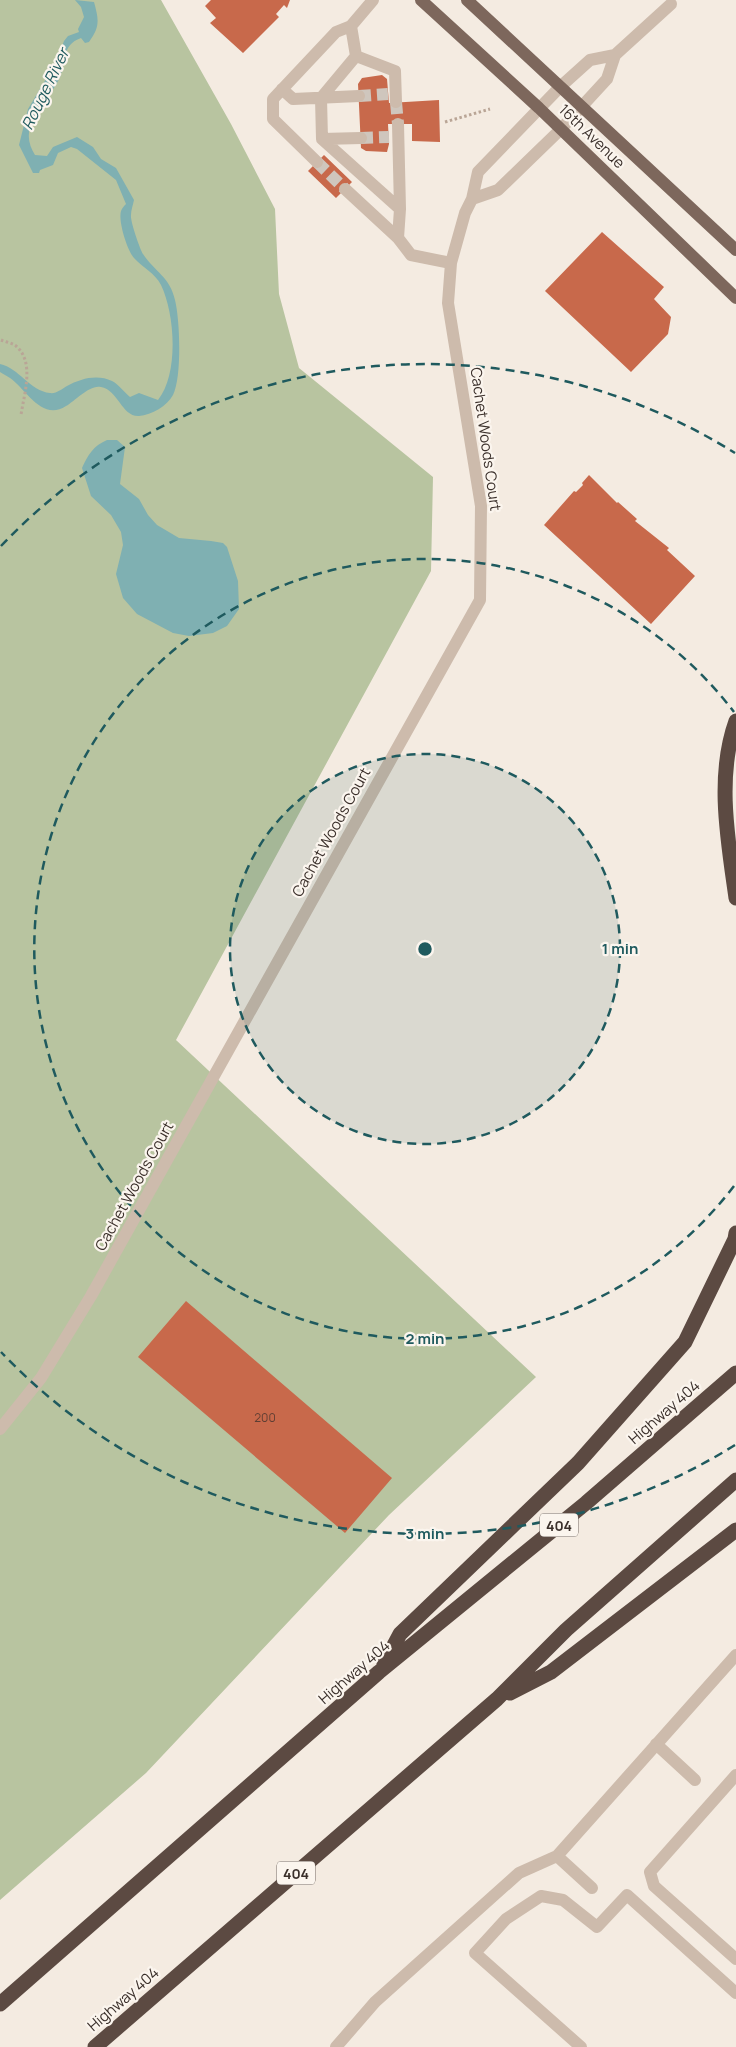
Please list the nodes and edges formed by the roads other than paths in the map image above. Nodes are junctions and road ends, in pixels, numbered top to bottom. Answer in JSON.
{"nodes":[{"id":1,"x":373,"y":0,"type":"edge"},
{"id":2,"x":421,"y":0,"type":"edge"},
{"id":3,"x":467,"y":0,"type":"edge"},
{"id":4,"x":671,"y":4,"type":"dead end"},
{"id":5,"x":351,"y":26,"type":"junction"},
{"id":6,"x":615,"y":55,"type":"junction"},
{"id":7,"x":356,"y":56,"type":"junction"},
{"id":8,"x":560,"y":87,"type":"junction"},
{"id":9,"x":282,"y":90,"type":"junction"},
{"id":10,"x":359,"y":96,"type":"tunnel mouth"},
{"id":11,"x":393,"y":96,"type":"tunnel mouth"},
{"id":12,"x":321,"y":98,"type":"junction"},
{"id":13,"x":581,"y":107,"type":"junction"},
{"id":14,"x":539,"y":108,"type":"junction"},
{"id":15,"x":561,"y":129,"type":"junction"},
{"id":16,"x":395,"y":132,"type":"tunnel mouth"},
{"id":17,"x":361,"y":138,"type":"tunnel mouth"},
{"id":18,"x":322,"y":139,"type":"junction"},
{"id":19,"x":317,"y":162,"type":"tunnel mouth"},
{"id":20,"x":345,"y":189,"type":"tunnel mouth"},
{"id":21,"x":472,"y":199,"type":"junction"},
{"id":22,"x":400,"y":208,"type":"junction"},
{"id":23,"x":398,"y":238,"type":"junction"},
{"id":24,"x":736,"y":250,"type":"edge"},
{"id":25,"x":450,"y":263,"type":"junction"},
{"id":26,"x":736,"y":298,"type":"edge"},
{"id":27,"x":736,"y":721,"type":"edge"},
{"id":28,"x":736,"y":898,"type":"edge"},
{"id":29,"x":736,"y":1233,"type":"edge"},
{"id":30,"x":736,"y":1373,"type":"edge"},
{"id":31,"x":0,"y":1429,"type":"edge"},
{"id":32,"x":736,"y":1480,"type":"edge"},
{"id":33,"x":736,"y":1530,"type":"edge"},
{"id":34,"x":736,"y":1655,"type":"edge"},
{"id":35,"x":379,"y":1672,"type":"junction"},
{"id":36,"x":497,"y":1699,"type":"junction"},
{"id":37,"x":656,"y":1744,"type":"junction"},
{"id":38,"x":736,"y":1775,"type":"edge"},
{"id":39,"x":695,"y":1780,"type":"dead end"},
{"id":40,"x":557,"y":1856,"type":"junction"},
{"id":41,"x":592,"y":1888,"type":"dead end"},
{"id":42,"x":736,"y":1959,"type":"edge"},
{"id":43,"x":736,"y":1993,"type":"edge"},
{"id":44,"x":0,"y":2004,"type":"edge"},
{"id":45,"x":95,"y":2047,"type":"edge"},
{"id":46,"x":336,"y":2047,"type":"edge"},
{"id":47,"x":581,"y":2047,"type":"edge"}],
"edges":[{"from":1,"to":5,"type":"street"},
{"from":2,"to":14,"type":"main road","name":"16th Avenue"},
{"from":3,"to":8,"type":"main road","name":"16th Avenue"},
{"from":4,"to":6,"type":"street"},
{"from":5,"to":7,"type":"street"},
{"from":5,"to":9,"type":"street"},
{"from":6,"to":8,"type":"street","name":"Cachet Woods Court"},
{"from":6,"to":13,"type":"street"},
{"from":7,"to":11,"type":"street"},
{"from":7,"to":12,"type":"street"},
{"from":8,"to":13,"type":"main road","name":"16th Avenue"},
{"from":8,"to":14,"type":"street","name":"Cachet Woods Court"},
{"from":9,"to":12,"type":"street"},
{"from":9,"to":19,"type":"street"},
{"from":10,"to":12,"type":"street"},
{"from":12,"to":18,"type":"street"},
{"from":13,"to":15,"type":"street"},
{"from":13,"to":24,"type":"main road","name":"16th Avenue"},
{"from":14,"to":15,"type":"main road","name":"16th Avenue"},
{"from":14,"to":21,"type":"street","name":"Cachet Woods Court"},
{"from":15,"to":21,"type":"street"},
{"from":15,"to":26,"type":"main road","name":"16th Avenue"},
{"from":16,"to":22,"type":"street"},
{"from":17,"to":18,"type":"street"},
{"from":18,"to":22,"type":"street"},
{"from":20,"to":23,"type":"street"},
{"from":21,"to":25,"type":"street","name":"Cachet Woods Court"},
{"from":22,"to":23,"type":"street"},
{"from":23,"to":25,"type":"street"},
{"from":25,"to":31,"type":"street","name":"Cachet Woods Court"},
{"from":27,"to":28,"type":"highway"},
{"from":29,"to":35,"type":"highway"},
{"from":30,"to":35,"type":"highway","name":"Highway 404","number":"404"},
{"from":32,"to":36,"type":"highway","name":"Highway 404","number":"404"},
{"from":33,"to":36,"type":"highway"},
{"from":34,"to":37,"type":"street"},
{"from":35,"to":44,"type":"highway","name":"Highway 404","number":"404"},
{"from":36,"to":45,"type":"highway","name":"Highway 404","number":"404"},
{"from":37,"to":39,"type":"street"},
{"from":37,"to":40,"type":"street"},
{"from":38,"to":42,"type":"street"},
{"from":40,"to":41,"type":"street"},
{"from":40,"to":46,"type":"street"},
{"from":43,"to":47,"type":"street"}]}
